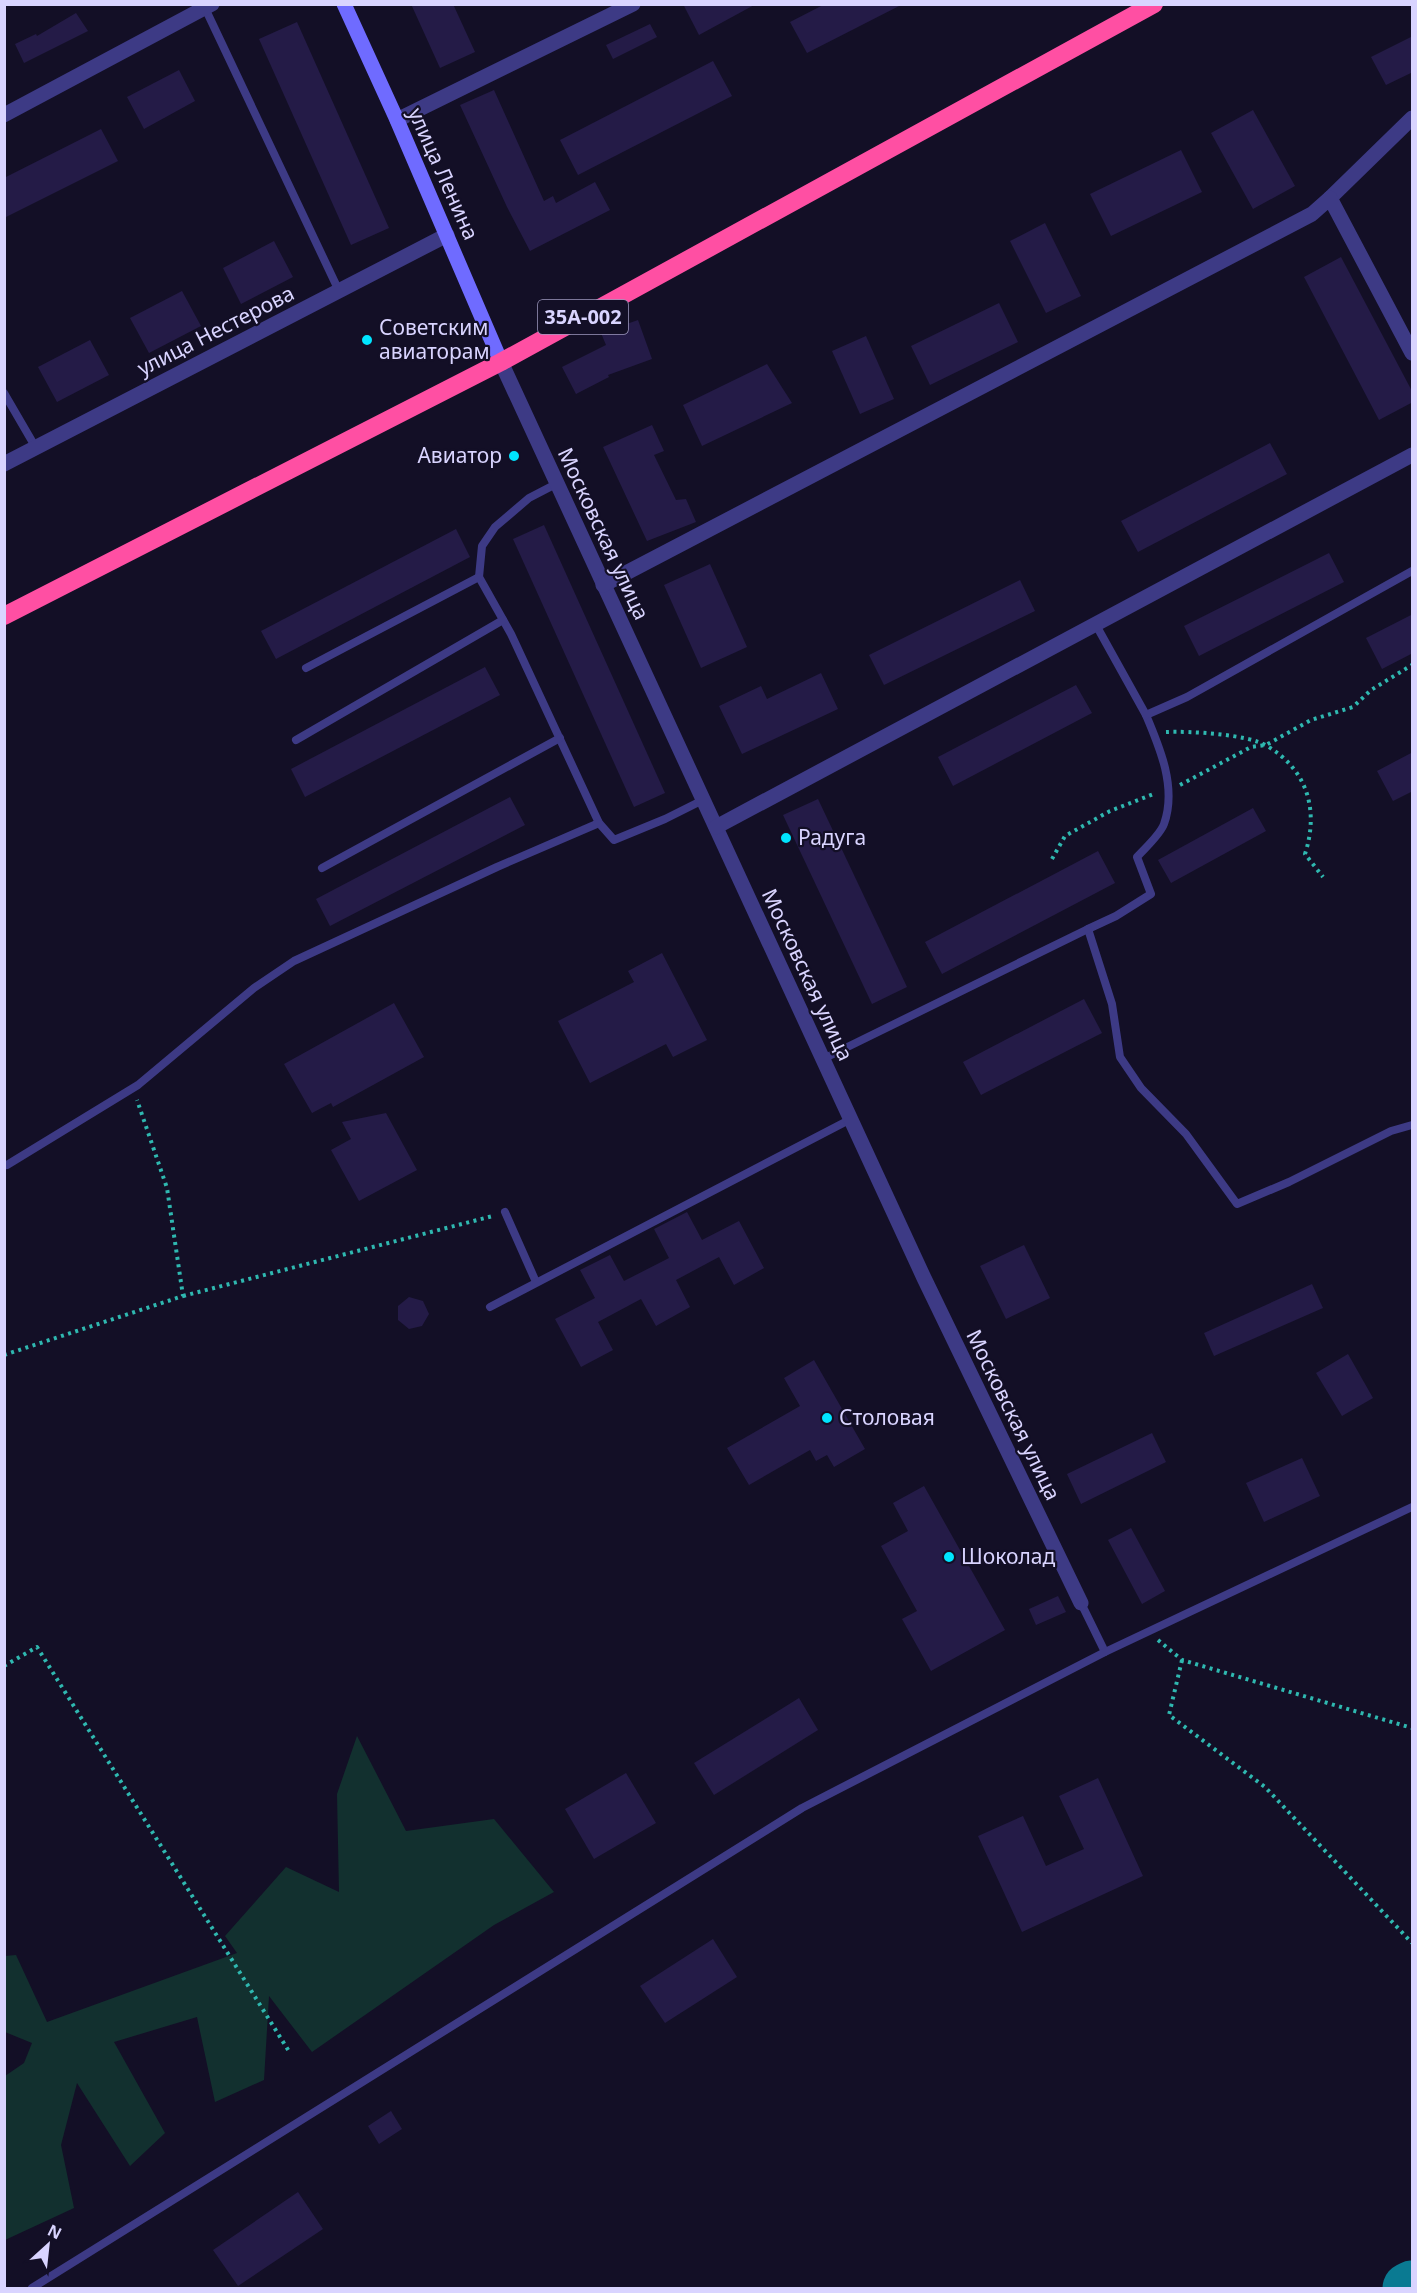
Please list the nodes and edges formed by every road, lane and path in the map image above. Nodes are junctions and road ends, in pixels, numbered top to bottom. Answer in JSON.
{"nodes":[{"id":1,"x":344,"y":4,"type":"edge"},
{"id":2,"x":633,"y":4,"type":"edge"},
{"id":3,"x":1154,"y":4,"type":"edge"},
{"id":4,"x":208,"y":6,"type":"edge"},
{"id":5,"x":4,"y":115,"type":"edge"},
{"id":6,"x":1413,"y":118,"type":"edge"},
{"id":7,"x":397,"y":120,"type":"junction"},
{"id":8,"x":1330,"y":198,"type":"junction"},
{"id":9,"x":447,"y":235,"type":"junction"},
{"id":10,"x":339,"y":291,"type":"junction"},
{"id":11,"x":1413,"y":353,"type":"edge"},
{"id":12,"x":501,"y":362,"type":"junction"},
{"id":13,"x":4,"y":393,"type":"edge"},
{"id":14,"x":36,"y":447,"type":"junction"},
{"id":15,"x":1413,"y":455,"type":"edge"},
{"id":16,"x":4,"y":464,"type":"edge"},
{"id":17,"x":556,"y":484,"type":"junction"},
{"id":18,"x":1413,"y":571,"type":"edge"},
{"id":19,"x":479,"y":576,"type":"junction"},
{"id":20,"x":603,"y":585,"type":"junction"},
{"id":21,"x":4,"y":616,"type":"edge"},
{"id":22,"x":503,"y":620,"type":"junction"},
{"id":23,"x":1096,"y":625,"type":"junction"},
{"id":24,"x":1413,"y":665,"type":"edge"},
{"id":25,"x":306,"y":668,"type":"dead end"},
{"id":26,"x":1146,"y":715,"type":"junction"},
{"id":27,"x":1154,"y":733,"type":"junction"},
{"id":28,"x":560,"y":738,"type":"junction"},
{"id":29,"x":296,"y":740,"type":"dead end"},
{"id":30,"x":1266,"y":744,"type":"junction"},
{"id":31,"x":1169,"y":789,"type":"junction"},
{"id":32,"x":703,"y":800,"type":"junction"},
{"id":33,"x":599,"y":823,"type":"junction"},
{"id":34,"x":716,"y":827,"type":"junction"},
{"id":35,"x":1052,"y":860,"type":"dead end"},
{"id":36,"x":322,"y":868,"type":"dead end"},
{"id":37,"x":1323,"y":877,"type":"dead end"},
{"id":38,"x":1088,"y":929,"type":"junction"},
{"id":39,"x":823,"y":1059,"type":"junction"},
{"id":40,"x":133,"y":1088,"type":"junction"},
{"id":41,"x":851,"y":1119,"type":"junction"},
{"id":42,"x":1413,"y":1125,"type":"edge"},
{"id":43,"x":8,"y":1165,"type":"dead end"},
{"id":44,"x":505,"y":1212,"type":"joint"},
{"id":45,"x":536,"y":1282,"type":"junction"},
{"id":46,"x":183,"y":1296,"type":"junction"},
{"id":47,"x":490,"y":1307,"type":"dead end"},
{"id":48,"x":4,"y":1355,"type":"edge"},
{"id":49,"x":1413,"y":1507,"type":"edge"},
{"id":50,"x":1081,"y":1603,"type":"joint"},
{"id":51,"x":1148,"y":1631,"type":"junction"},
{"id":52,"x":1105,"y":1652,"type":"junction"},
{"id":53,"x":1182,"y":1660,"type":"junction"},
{"id":54,"x":4,"y":1666,"type":"edge"},
{"id":55,"x":1413,"y":1728,"type":"edge"},
{"id":56,"x":1413,"y":1944,"type":"edge"},
{"id":57,"x":290,"y":2053,"type":"dead end"},
{"id":58,"x":32,"y":2289,"type":"edge"}],
"edges":[{"from":1,"to":7,"type":"main road","name":"улица Ленина"},
{"from":2,"to":7,"type":"street"},
{"from":3,"to":12,"type":"highway","number":"35А-002"},
{"from":4,"to":5,"type":"street"},
{"from":4,"to":10,"type":"lane"},
{"from":6,"to":8,"type":"street"},
{"from":7,"to":9,"type":"main road","name":"улица Ленина"},
{"from":8,"to":11,"type":"street"},
{"from":8,"to":20,"type":"street"},
{"from":9,"to":10,"type":"street","name":"улица Нестерова"},
{"from":9,"to":12,"type":"main road","name":"улица Ленина"},
{"from":10,"to":14,"type":"street","name":"улица Нестерова"},
{"from":12,"to":17,"type":"street","name":"Московская улица"},
{"from":12,"to":21,"type":"highway","number":"35А-002"},
{"from":13,"to":14,"type":"lane"},
{"from":14,"to":16,"type":"street","name":"улица Нестерова"},
{"from":15,"to":23,"type":"street"},
{"from":17,"to":19,"type":"lane"},
{"from":17,"to":20,"type":"street","name":"Московская улица"},
{"from":18,"to":26,"type":"lane"},
{"from":19,"to":22,"type":"lane"},
{"from":19,"to":25,"type":"lane"},
{"from":20,"to":32,"type":"street","name":"Московская улица"},
{"from":22,"to":28,"type":"lane"},
{"from":22,"to":29,"type":"lane"},
{"from":23,"to":26,"type":"lane"},
{"from":23,"to":34,"type":"street"},
{"from":24,"to":30,"type":"path"},
{"from":26,"to":27,"type":"lane"},
{"from":27,"to":30,"type":"path"},
{"from":27,"to":31,"type":"lane"},
{"from":28,"to":33,"type":"lane"},
{"from":28,"to":36,"type":"lane"},
{"from":30,"to":31,"type":"path"},
{"from":30,"to":37,"type":"path"},
{"from":31,"to":35,"type":"path"},
{"from":31,"to":38,"type":"lane"},
{"from":32,"to":33,"type":"lane"},
{"from":32,"to":34,"type":"street","name":"Московская улица"},
{"from":33,"to":40,"type":"lane"},
{"from":34,"to":39,"type":"street","name":"Московская улица"},
{"from":38,"to":39,"type":"lane"},
{"from":38,"to":42,"type":"lane"},
{"from":39,"to":41,"type":"street","name":"Московская улица"},
{"from":40,"to":43,"type":"lane"},
{"from":40,"to":46,"type":"path"},
{"from":41,"to":45,"type":"lane"},
{"from":41,"to":50,"type":"street","name":"Московская улица"},
{"from":44,"to":45,"type":"lane"},
{"from":44,"to":46,"type":"path"},
{"from":45,"to":47,"type":"lane"},
{"from":46,"to":48,"type":"path"},
{"from":49,"to":51,"type":"lane"},
{"from":50,"to":52,"type":"lane"},
{"from":51,"to":52,"type":"lane"},
{"from":51,"to":53,"type":"path"},
{"from":52,"to":58,"type":"lane"},
{"from":53,"to":55,"type":"path"},
{"from":53,"to":56,"type":"path"},
{"from":54,"to":57,"type":"path"}]}
